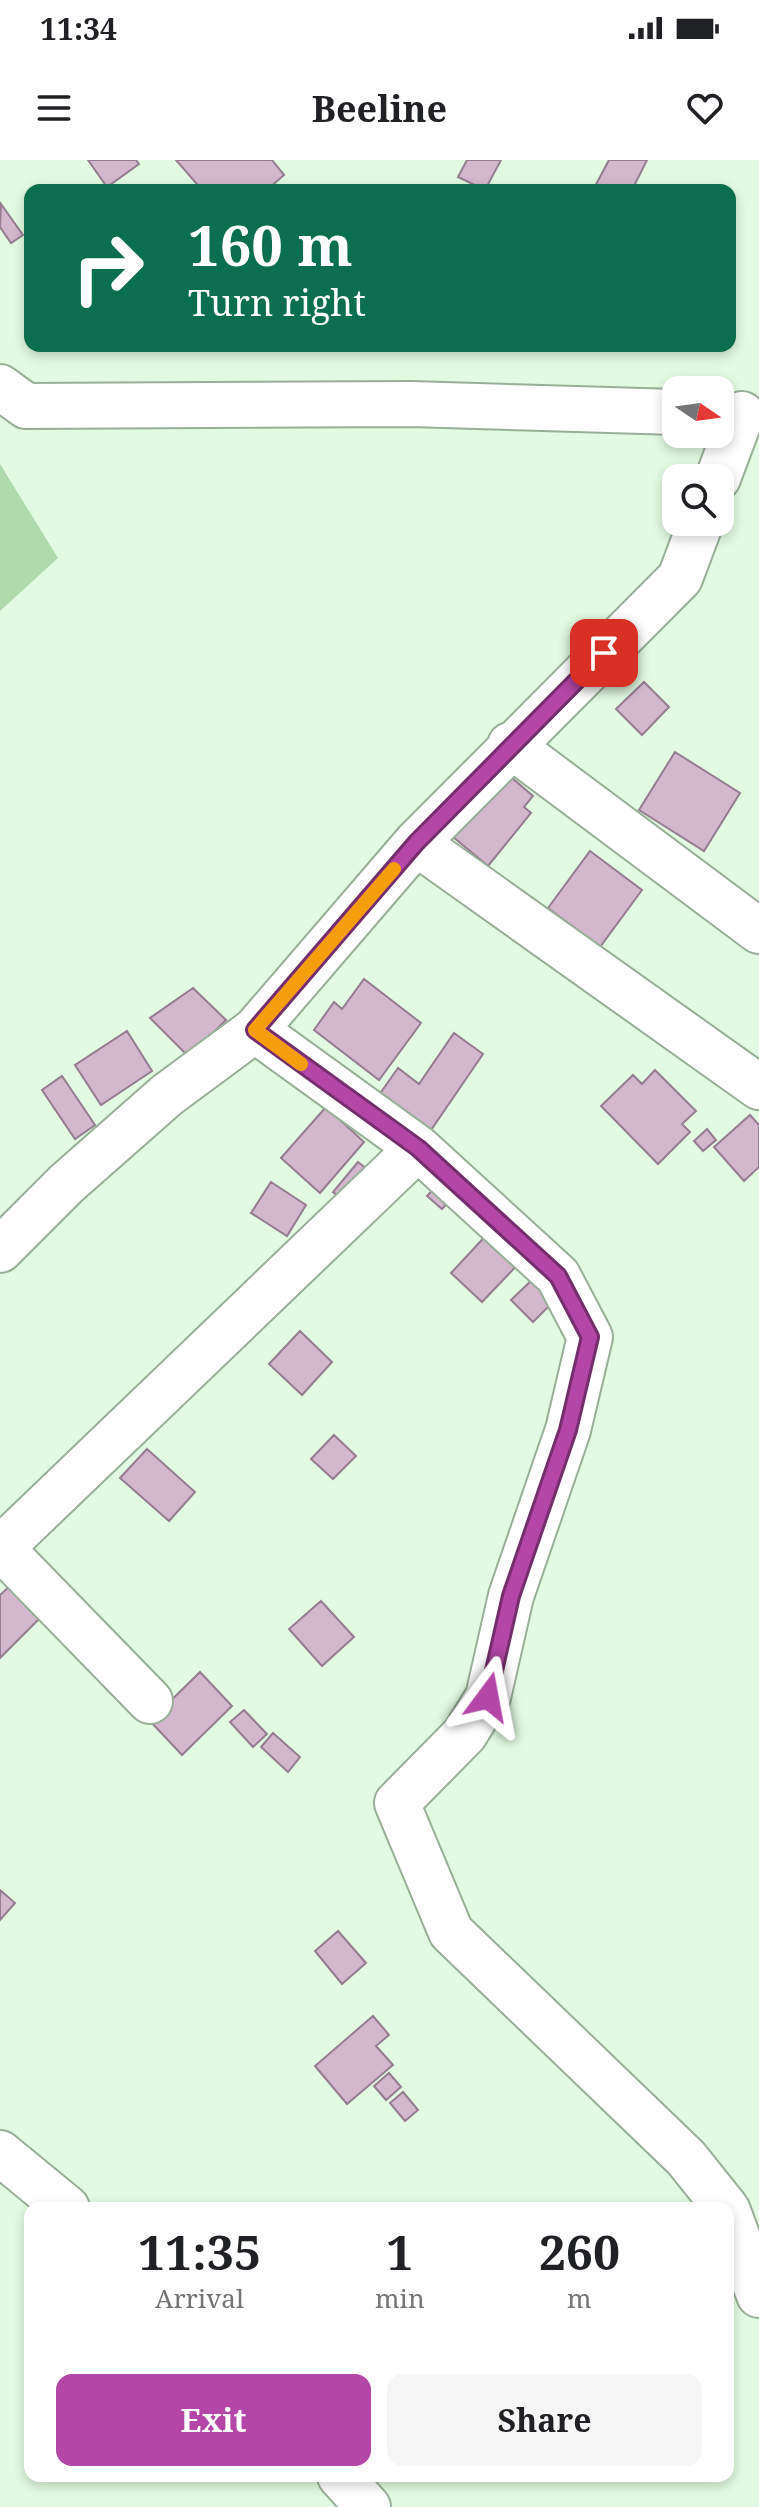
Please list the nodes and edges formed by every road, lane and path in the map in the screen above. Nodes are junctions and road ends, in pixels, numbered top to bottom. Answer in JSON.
{"nodes":[{"id":1,"x":0,"y":387,"type":"edge"},
{"id":2,"x":662,"y":412,"type":"edge"},
{"id":3,"x":740,"y":414,"type":"edge"},
{"id":4,"x":723,"y":464,"type":"edge"},
{"id":5,"x":696,"y":536,"type":"edge"},
{"id":6,"x":510,"y":745,"type":"junction"},
{"id":7,"x":416,"y":843,"type":"junction"},
{"id":8,"x":759,"y":931,"type":"edge"},
{"id":9,"x":255,"y":1030,"type":"junction"},
{"id":10,"x":759,"y":1087,"type":"edge"},
{"id":11,"x":418,"y":1148,"type":"junction"},
{"id":12,"x":0,"y":1250,"type":"edge"},
{"id":13,"x":1,"y":1548,"type":"edge"},
{"id":14,"x":150,"y":1701,"type":"dead end"},
{"id":15,"x":0,"y":2153,"type":"edge"},
{"id":16,"x":60,"y":2202,"type":"edge"},
{"id":17,"x":721,"y":2202,"type":"edge"},
{"id":18,"x":734,"y":2228,"type":"edge"},
{"id":19,"x":759,"y":2295,"type":"edge"},
{"id":20,"x":345,"y":2482,"type":"edge"},
{"id":21,"x":368,"y":2507,"type":"edge"}],
"edges":[{"from":1,"to":2,"type":"street"},
{"from":3,"to":4,"type":"street"},
{"from":5,"to":6,"type":"street"},
{"from":6,"to":7,"type":"street"},
{"from":6,"to":8,"type":"street"},
{"from":7,"to":9,"type":"street"},
{"from":7,"to":10,"type":"street"},
{"from":9,"to":11,"type":"street"},
{"from":9,"to":12,"type":"street"},
{"from":11,"to":13,"type":"street"},
{"from":11,"to":17,"type":"street"},
{"from":13,"to":14,"type":"street"},
{"from":15,"to":16,"type":"street"},
{"from":18,"to":19,"type":"street"},
{"from":20,"to":21,"type":"street"}]}
